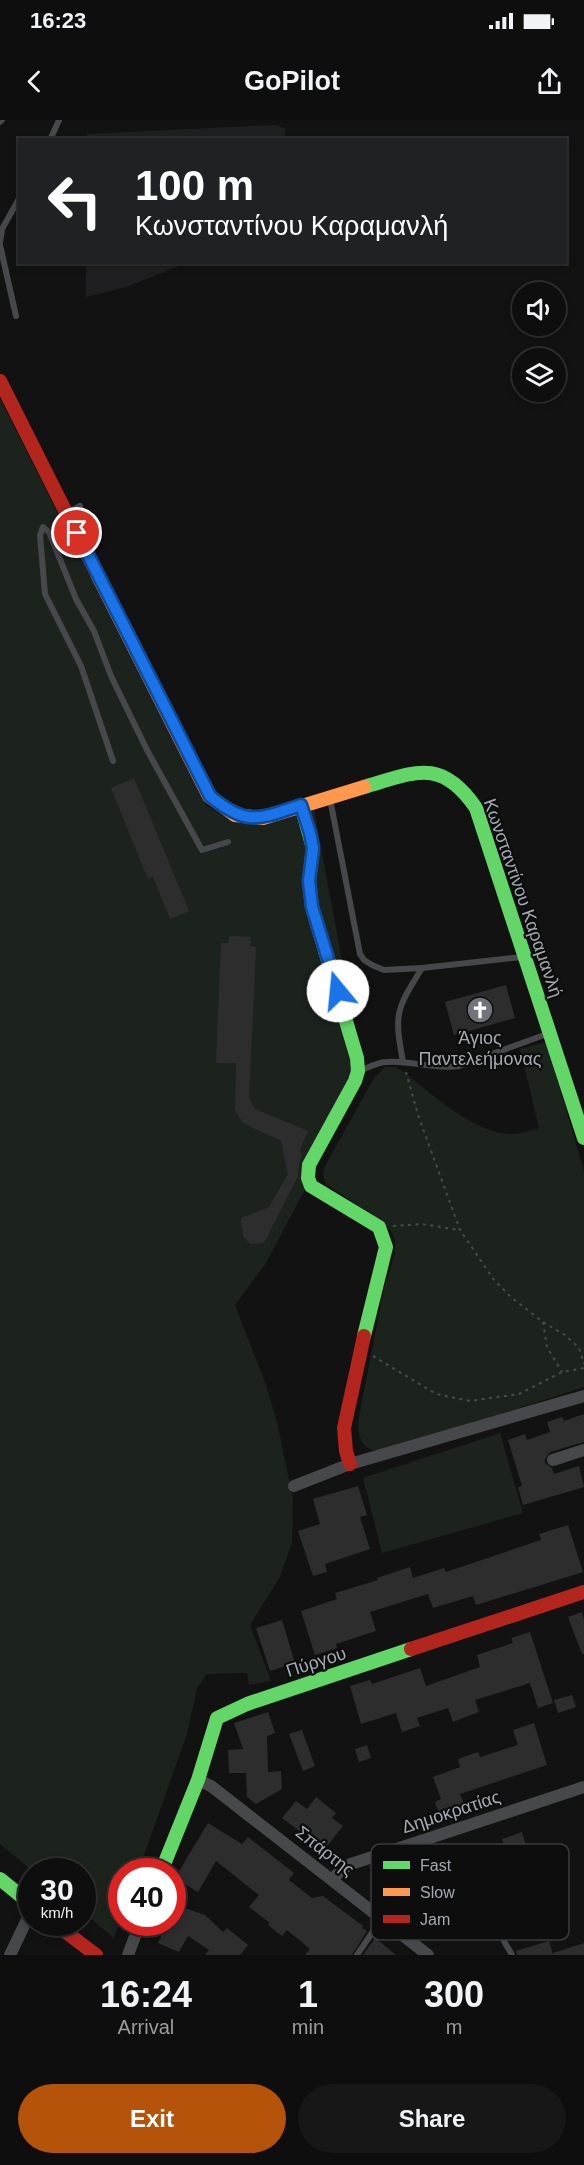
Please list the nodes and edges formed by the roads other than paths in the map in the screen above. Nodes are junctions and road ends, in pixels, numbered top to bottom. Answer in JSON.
{"nodes":[{"id":1,"x":59,"y":120,"type":"edge"},
{"id":2,"x":51,"y":138,"type":"edge"},
{"id":3,"x":18,"y":201,"type":"edge"},
{"id":4,"x":0,"y":244,"type":"edge"},
{"id":5,"x":16,"y":316,"type":"dead end"},
{"id":6,"x":0,"y":381,"type":"edge"},
{"id":7,"x":80,"y":506,"type":"dead end"},
{"id":8,"x":67,"y":513,"type":"junction"},
{"id":9,"x":113,"y":761,"type":"dead end"},
{"id":10,"x":329,"y":797,"type":"junction"},
{"id":11,"x":301,"y":805,"type":"junction"},
{"id":12,"x":228,"y":842,"type":"dead end"},
{"id":13,"x":526,"y":957,"type":"junction"},
{"id":14,"x":422,"y":968,"type":"junction"},
{"id":15,"x":551,"y":1032,"type":"junction"},
{"id":16,"x":403,"y":1062,"type":"junction"},
{"id":17,"x":358,"y":1071,"type":"junction"},
{"id":18,"x":584,"y":1138,"type":"edge"},
{"id":19,"x":584,"y":1395,"type":"edge"},
{"id":20,"x":584,"y":1450,"type":"edge"},
{"id":21,"x":553,"y":1461,"type":"dead end"},
{"id":22,"x":350,"y":1464,"type":"junction"},
{"id":23,"x":294,"y":1486,"type":"dead end"},
{"id":24,"x":584,"y":1592,"type":"edge"},
{"id":25,"x":198,"y":1780,"type":"junction"},
{"id":26,"x":584,"y":1787,"type":"edge"},
{"id":27,"x":412,"y":1844,"type":"edge"},
{"id":28,"x":371,"y":1857,"type":"edge"},
{"id":29,"x":167,"y":1858,"type":"edge"},
{"id":30,"x":0,"y":1879,"type":"edge"},
{"id":31,"x":333,"y":1879,"type":"junction"},
{"id":32,"x":18,"y":1895,"type":"edge"},
{"id":33,"x":371,"y":1909,"type":"edge"},
{"id":34,"x":371,"y":1934,"type":"edge"},
{"id":35,"x":19,"y":1936,"type":"edge"},
{"id":36,"x":71,"y":1936,"type":"edge"},
{"id":37,"x":135,"y":1936,"type":"edge"},
{"id":38,"x":409,"y":1940,"type":"edge"},
{"id":39,"x":504,"y":1941,"type":"dead end"},
{"id":40,"x":10,"y":1955,"type":"edge"},
{"id":41,"x":96,"y":1955,"type":"edge"},
{"id":42,"x":128,"y":1955,"type":"edge"},
{"id":43,"x":357,"y":1955,"type":"edge"},
{"id":44,"x":428,"y":1955,"type":"edge"},
{"id":45,"x":512,"y":1955,"type":"edge"}],
"edges":[{"from":1,"to":2,"type":"lane"},
{"from":3,"to":4,"type":"lane"},
{"from":4,"to":5,"type":"lane"},
{"from":6,"to":8,"type":"street","name":"Κωνσταντίνου Καραμανλή"},
{"from":7,"to":8,"type":"lane"},
{"from":8,"to":11,"type":"street","name":"Κωνσταντίνου Καραμανλή"},
{"from":9,"to":12,"type":"lane"},
{"from":10,"to":11,"type":"street","name":"Κωνσταντίνου Καραμανλή"},
{"from":10,"to":13,"type":"street","name":"Κωνσταντίνου Καραμανλή"},
{"from":10,"to":14,"type":"lane"},
{"from":11,"to":17,"type":"street"},
{"from":13,"to":14,"type":"lane"},
{"from":13,"to":15,"type":"street","name":"Κωνσταντίνου Καραμανλή"},
{"from":14,"to":16,"type":"lane"},
{"from":15,"to":16,"type":"lane"},
{"from":15,"to":18,"type":"street","name":"Κωνσταντίνου Καραμανλή"},
{"from":16,"to":17,"type":"lane"},
{"from":17,"to":22,"type":"street"},
{"from":19,"to":22,"type":"street"},
{"from":20,"to":21,"type":"street"},
{"from":22,"to":23,"type":"street"},
{"from":24,"to":25,"type":"street","name":"Πύργου"},
{"from":25,"to":29,"type":"street","name":"Πύργου"},
{"from":25,"to":31,"type":"street","name":"Σπάρτης"},
{"from":26,"to":27,"type":"street","name":"Δημοκρατίας"},
{"from":28,"to":31,"type":"street","name":"Δημοκρατίας"},
{"from":30,"to":32,"type":"street"},
{"from":31,"to":33,"type":"street","name":"Σπάρτης"},
{"from":34,"to":43,"type":"lane"},
{"from":35,"to":40,"type":"street"},
{"from":36,"to":41,"type":"street"},
{"from":37,"to":42,"type":"street"},
{"from":38,"to":44,"type":"street","name":"Σπάρτης"},
{"from":39,"to":45,"type":"lane"}]}
